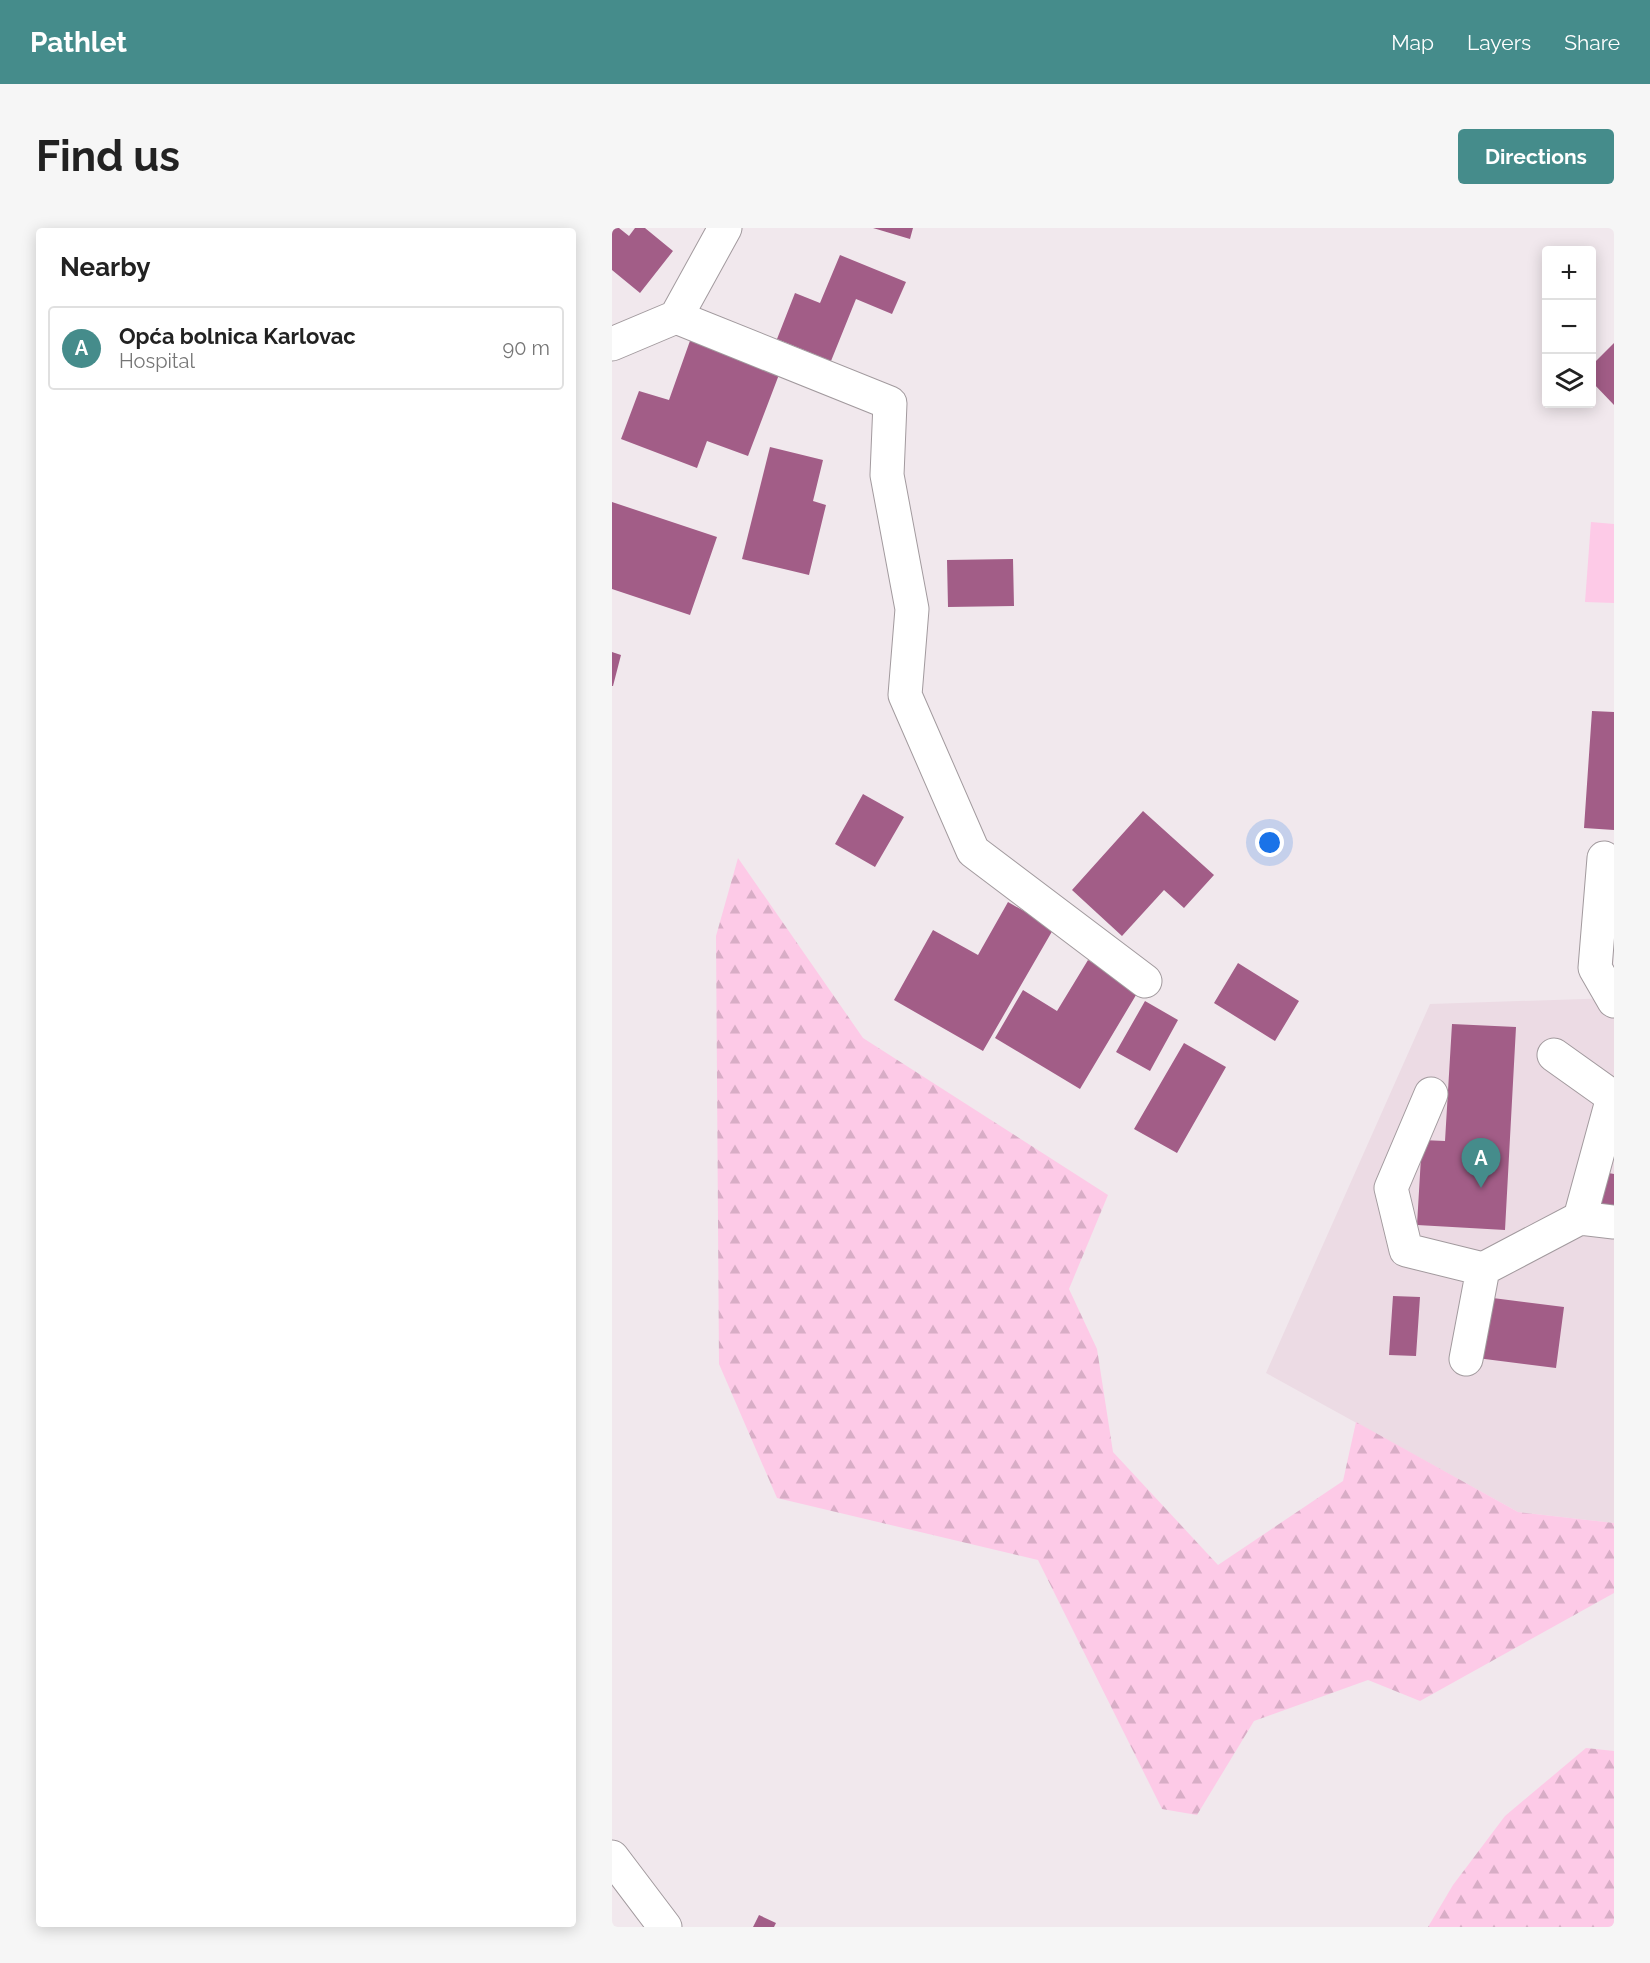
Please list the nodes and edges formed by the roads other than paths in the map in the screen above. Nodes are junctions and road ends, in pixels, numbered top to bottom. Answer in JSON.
{"nodes":[{"id":1,"x":725,"y":228,"type":"edge"},
{"id":2,"x":676,"y":317,"type":"junction"},
{"id":3,"x":612,"y":344,"type":"edge"},
{"id":4,"x":1604,"y":858,"type":"dead end"},
{"id":5,"x":1145,"y":981,"type":"dead end"},
{"id":6,"x":1614,"y":1001,"type":"edge"},
{"id":7,"x":1554,"y":1055,"type":"dead end"},
{"id":8,"x":1431,"y":1094,"type":"dead end"},
{"id":9,"x":1613,"y":1096,"type":"edge"},
{"id":10,"x":1580,"y":1218,"type":"junction"},
{"id":11,"x":1614,"y":1222,"type":"edge"},
{"id":12,"x":1483,"y":1269,"type":"junction"},
{"id":13,"x":1466,"y":1359,"type":"dead end"},
{"id":14,"x":612,"y":1857,"type":"edge"},
{"id":15,"x":665,"y":1927,"type":"edge"}],
"edges":[{"from":1,"to":2,"type":"street"},
{"from":2,"to":3,"type":"street"},
{"from":2,"to":5,"type":"street"},
{"from":4,"to":6,"type":"street"},
{"from":7,"to":9,"type":"street"},
{"from":8,"to":12,"type":"street"},
{"from":9,"to":10,"type":"street"},
{"from":10,"to":11,"type":"street"},
{"from":10,"to":12,"type":"street"},
{"from":12,"to":13,"type":"street"},
{"from":14,"to":15,"type":"street"}]}
